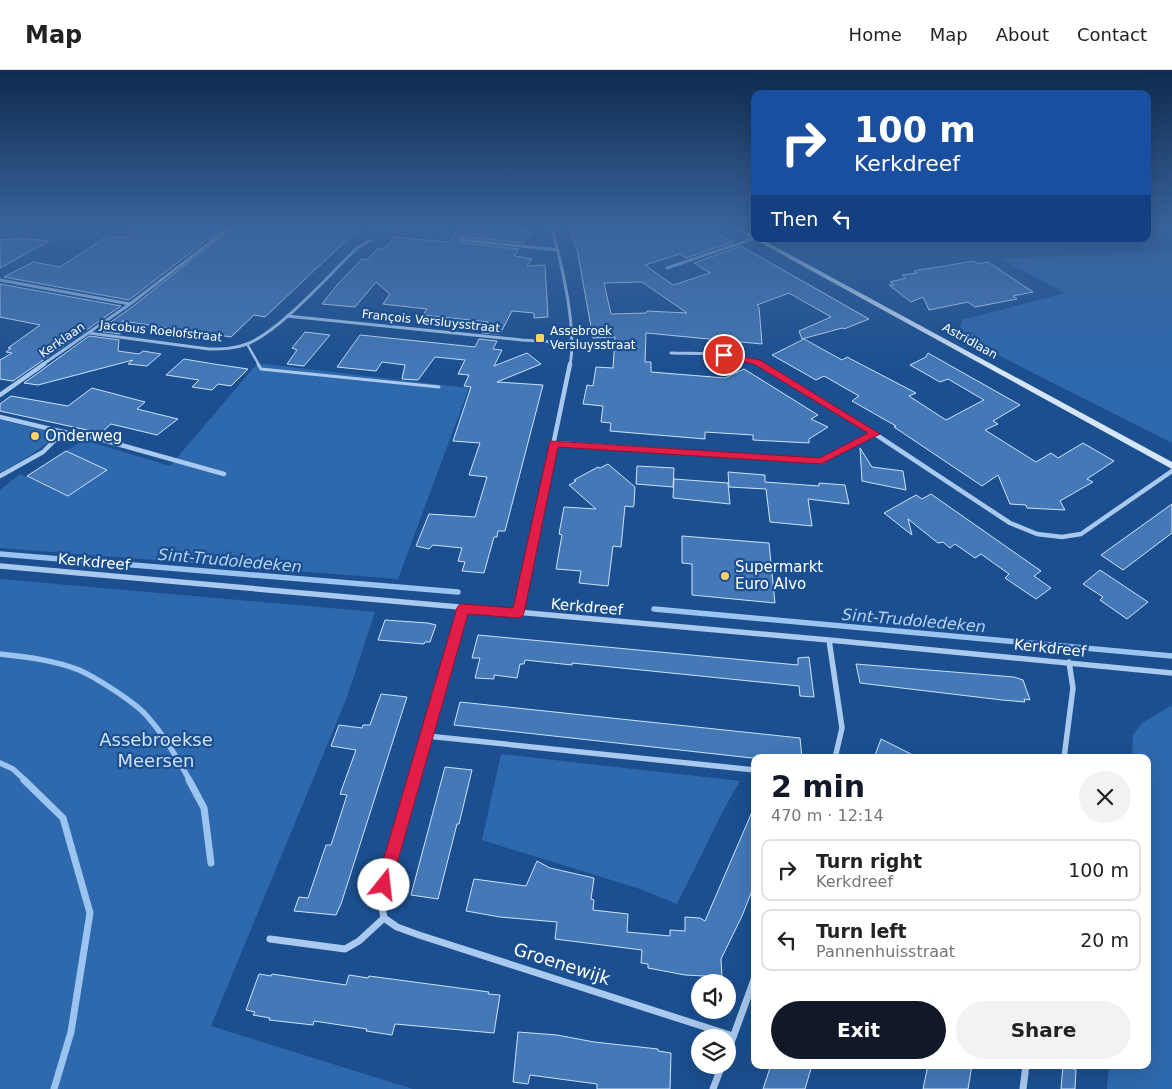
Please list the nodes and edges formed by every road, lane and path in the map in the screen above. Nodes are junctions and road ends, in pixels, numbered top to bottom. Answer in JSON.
{"nodes":[{"id":1,"x":168,"y":275,"type":"edge"},
{"id":2,"x":330,"y":275,"type":"edge"},
{"id":3,"x":563,"y":275,"type":"edge"},
{"id":4,"x":823,"y":275,"type":"edge"},
{"id":5,"x":0,"y":280,"type":"edge"},
{"id":6,"x":130,"y":304,"type":"junction"},
{"id":7,"x":287,"y":316,"type":"junction"},
{"id":8,"x":89,"y":333,"type":"junction"},
{"id":9,"x":572,"y":343,"type":"junction"},
{"id":10,"x":246,"y":344,"type":"junction"},
{"id":11,"x":671,"y":353,"type":"dead end"},
{"id":12,"x":439,"y":387,"type":"dead end"},
{"id":13,"x":0,"y":395,"type":"edge"},
{"id":14,"x":0,"y":417,"type":"edge"},
{"id":15,"x":59,"y":430,"type":"junction"},
{"id":16,"x":875,"y":434,"type":"junction"},
{"id":17,"x":554,"y":443,"type":"junction"},
{"id":18,"x":1172,"y":466,"type":"edge"},
{"id":19,"x":1172,"y":471,"type":"edge"},
{"id":20,"x":224,"y":474,"type":"dead end"},
{"id":21,"x":0,"y":476,"type":"edge"},
{"id":22,"x":0,"y":566,"type":"edge"},
{"id":23,"x":463,"y":608,"type":"junction"},
{"id":24,"x":518,"y":613,"type":"junction"},
{"id":25,"x":829,"y":640,"type":"junction"},
{"id":26,"x":1069,"y":662,"type":"junction"},
{"id":27,"x":1172,"y":673,"type":"edge"},
{"id":28,"x":427,"y":736,"type":"junction"},
{"id":29,"x":836,"y":754,"type":"edge"},
{"id":30,"x":1065,"y":754,"type":"edge"},
{"id":31,"x":751,"y":770,"type":"edge"},
{"id":32,"x":384,"y":918,"type":"junction"},
{"id":33,"x":270,"y":939,"type":"dead end"},
{"id":34,"x":751,"y":987,"type":"edge"},
{"id":35,"x":711,"y":1029,"type":"edge"},
{"id":36,"x":736,"y":1029,"type":"edge"},
{"id":37,"x":1026,"y":1069,"type":"edge"},
{"id":38,"x":719,"y":1074,"type":"edge"},
{"id":39,"x":713,"y":1089,"type":"edge"},
{"id":40,"x":1023,"y":1089,"type":"edge"}],
"edges":[{"from":1,"to":6,"type":"street","name":"Kerklaan"},
{"from":2,"to":7,"type":"street","name":"Jacobus Roelofstraat"},
{"from":3,"to":9,"type":"street"},
{"from":4,"to":18,"type":"main road","name":"Astridlaan"},
{"from":5,"to":6,"type":"street"},
{"from":6,"to":8,"type":"street","name":"Kerklaan"},
{"from":7,"to":9,"type":"street","name":"François Versluysstraat"},
{"from":7,"to":10,"type":"street","name":"Jacobus Roelofstraat"},
{"from":8,"to":10,"type":"street","name":"Jacobus Roelofstraat"},
{"from":8,"to":13,"type":"street","name":"Kerklaan"},
{"from":9,"to":17,"type":"street"},
{"from":10,"to":12,"type":"lane"},
{"from":11,"to":16,"type":"street"},
{"from":14,"to":15,"type":"street"},
{"from":15,"to":20,"type":"street"},
{"from":15,"to":21,"type":"street"},
{"from":16,"to":17,"type":"street"},
{"from":16,"to":19,"type":"street"},
{"from":17,"to":24,"type":"street"},
{"from":22,"to":23,"type":"street","name":"Kerkdreef"},
{"from":23,"to":24,"type":"street","name":"Kerkdreef"},
{"from":23,"to":28,"type":"street"},
{"from":24,"to":25,"type":"street","name":"Kerkdreef"},
{"from":25,"to":26,"type":"street","name":"Kerkdreef"},
{"from":25,"to":29,"type":"street"},
{"from":26,"to":27,"type":"street","name":"Kerkdreef"},
{"from":26,"to":30,"type":"street"},
{"from":28,"to":31,"type":"street"},
{"from":28,"to":32,"type":"street"},
{"from":32,"to":33,"type":"street"},
{"from":32,"to":35,"type":"street","name":"Groenewijk"},
{"from":34,"to":36,"type":"street"},
{"from":37,"to":40,"type":"street"},
{"from":38,"to":39,"type":"street"}]}
